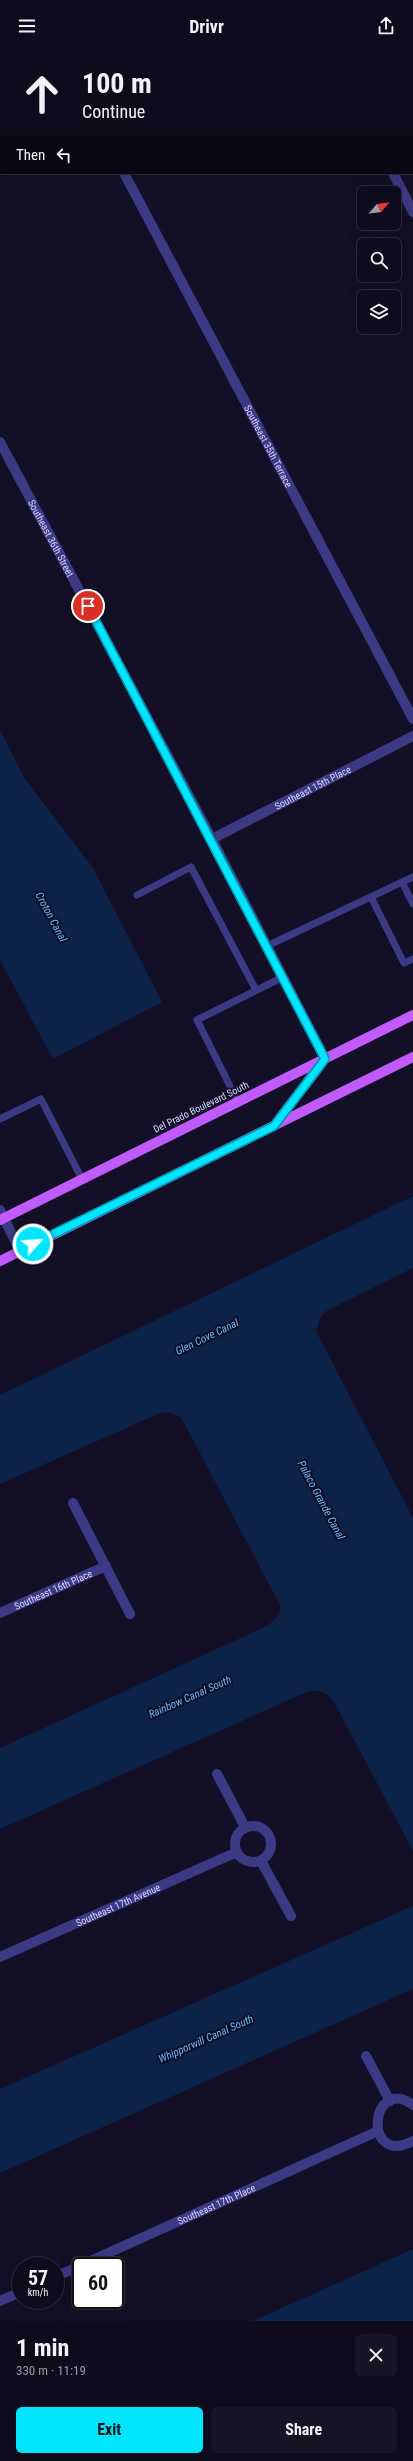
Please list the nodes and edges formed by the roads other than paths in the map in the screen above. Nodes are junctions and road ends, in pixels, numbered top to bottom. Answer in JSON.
{"nodes":[{"id":1,"x":125,"y":174,"type":"edge"},
{"id":2,"x":394,"y":174,"type":"edge"},
{"id":3,"x":413,"y":212,"type":"edge"},
{"id":4,"x":0,"y":442,"type":"edge"},
{"id":5,"x":413,"y":720,"type":"edge"},
{"id":6,"x":413,"y":736,"type":"edge"},
{"id":7,"x":212,"y":839,"type":"junction"},
{"id":8,"x":413,"y":877,"type":"edge"},
{"id":9,"x":402,"y":882,"type":"junction"},
{"id":10,"x":137,"y":895,"type":"dead end"},
{"id":11,"x":371,"y":897,"type":"junction"},
{"id":12,"x":413,"y":904,"type":"edge"},
{"id":13,"x":267,"y":946,"type":"junction"},
{"id":14,"x":413,"y":959,"type":"edge"},
{"id":15,"x":283,"y":977,"type":"junction"},
{"id":16,"x":256,"y":990,"type":"junction"},
{"id":17,"x":413,"y":1015,"type":"edge"},
{"id":18,"x":413,"y":1057,"type":"edge"},
{"id":19,"x":325,"y":1059,"type":"junction"},
{"id":20,"x":238,"y":1102,"type":"junction"},
{"id":21,"x":0,"y":1119,"type":"edge"},
{"id":22,"x":274,"y":1126,"type":"junction"},
{"id":23,"x":82,"y":1179,"type":"junction"},
{"id":24,"x":1,"y":1216,"type":"edge"},
{"id":25,"x":20,"y":1251,"type":"junction"},
{"id":26,"x":0,"y":1261,"type":"edge"},
{"id":27,"x":73,"y":1503,"type":"dead end"},
{"id":28,"x":106,"y":1566,"type":"junction"},
{"id":29,"x":0,"y":1613,"type":"edge"},
{"id":30,"x":130,"y":1614,"type":"dead end"},
{"id":31,"x":216,"y":1774,"type":"dead end"},
{"id":32,"x":244,"y":1828,"type":"junction"},
{"id":33,"x":237,"y":1852,"type":"junction"},
{"id":34,"x":261,"y":1861,"type":"junction"},
{"id":35,"x":291,"y":1916,"type":"dead end"},
{"id":36,"x":0,"y":1957,"type":"edge"},
{"id":37,"x":366,"y":2056,"type":"dead end"},
{"id":38,"x":390,"y":2101,"type":"junction"},
{"id":39,"x":413,"y":2104,"type":"edge"},
{"id":40,"x":378,"y":2131,"type":"junction"},
{"id":41,"x":413,"y":2141,"type":"edge"},
{"id":42,"x":64,"y":2273,"type":"edge"},
{"id":43,"x":12,"y":2296,"type":"edge"},
{"id":44,"x":0,"y":2301,"type":"edge"}],
"edges":[{"from":1,"to":5,"type":"street","name":"Southeast 35th Terrace"},
{"from":2,"to":3,"type":"street"},
{"from":4,"to":7,"type":"street","name":"Southeast 36th Street"},
{"from":6,"to":7,"type":"street","name":"Southeast 15th Place"},
{"from":7,"to":13,"type":"street","name":"Southeast 36th Street"},
{"from":8,"to":9,"type":"lane"},
{"from":9,"to":11,"type":"lane"},
{"from":9,"to":12,"type":"lane"},
{"from":10,"to":16,"type":"lane"},
{"from":11,"to":13,"type":"lane"},
{"from":11,"to":14,"type":"lane"},
{"from":13,"to":15,"type":"street","name":"Southeast 36th Street"},
{"from":15,"to":16,"type":"lane"},
{"from":15,"to":19,"type":"street","name":"Southeast 36th Street"},
{"from":16,"to":20,"type":"lane"},
{"from":17,"to":19,"type":"main road","name":"Del Prado Boulevard South"},
{"from":18,"to":22,"type":"main road"},
{"from":19,"to":20,"type":"main road","name":"Del Prado Boulevard South"},
{"from":19,"to":22,"type":"main road"},
{"from":20,"to":23,"type":"main road","name":"Del Prado Boulevard South"},
{"from":21,"to":23,"type":"lane"},
{"from":22,"to":25,"type":"main road"},
{"from":23,"to":24,"type":"main road","name":"Del Prado Boulevard South"},
{"from":24,"to":25,"type":"street"},
{"from":25,"to":26,"type":"main road"},
{"from":27,"to":28,"type":"street"},
{"from":28,"to":29,"type":"street","name":"Southeast 16th Place"},
{"from":28,"to":30,"type":"street"},
{"from":31,"to":32,"type":"street"},
{"from":32,"to":33,"type":"street"},
{"from":32,"to":34,"type":"street"},
{"from":33,"to":34,"type":"street"},
{"from":33,"to":36,"type":"street","name":"Southeast 17th Avenue"},
{"from":34,"to":35,"type":"street"},
{"from":37,"to":38,"type":"street"},
{"from":38,"to":39,"type":"street"},
{"from":38,"to":40,"type":"street"},
{"from":40,"to":41,"type":"street"},
{"from":40,"to":42,"type":"street","name":"Southeast 17th Place"},
{"from":43,"to":44,"type":"street"}]}
